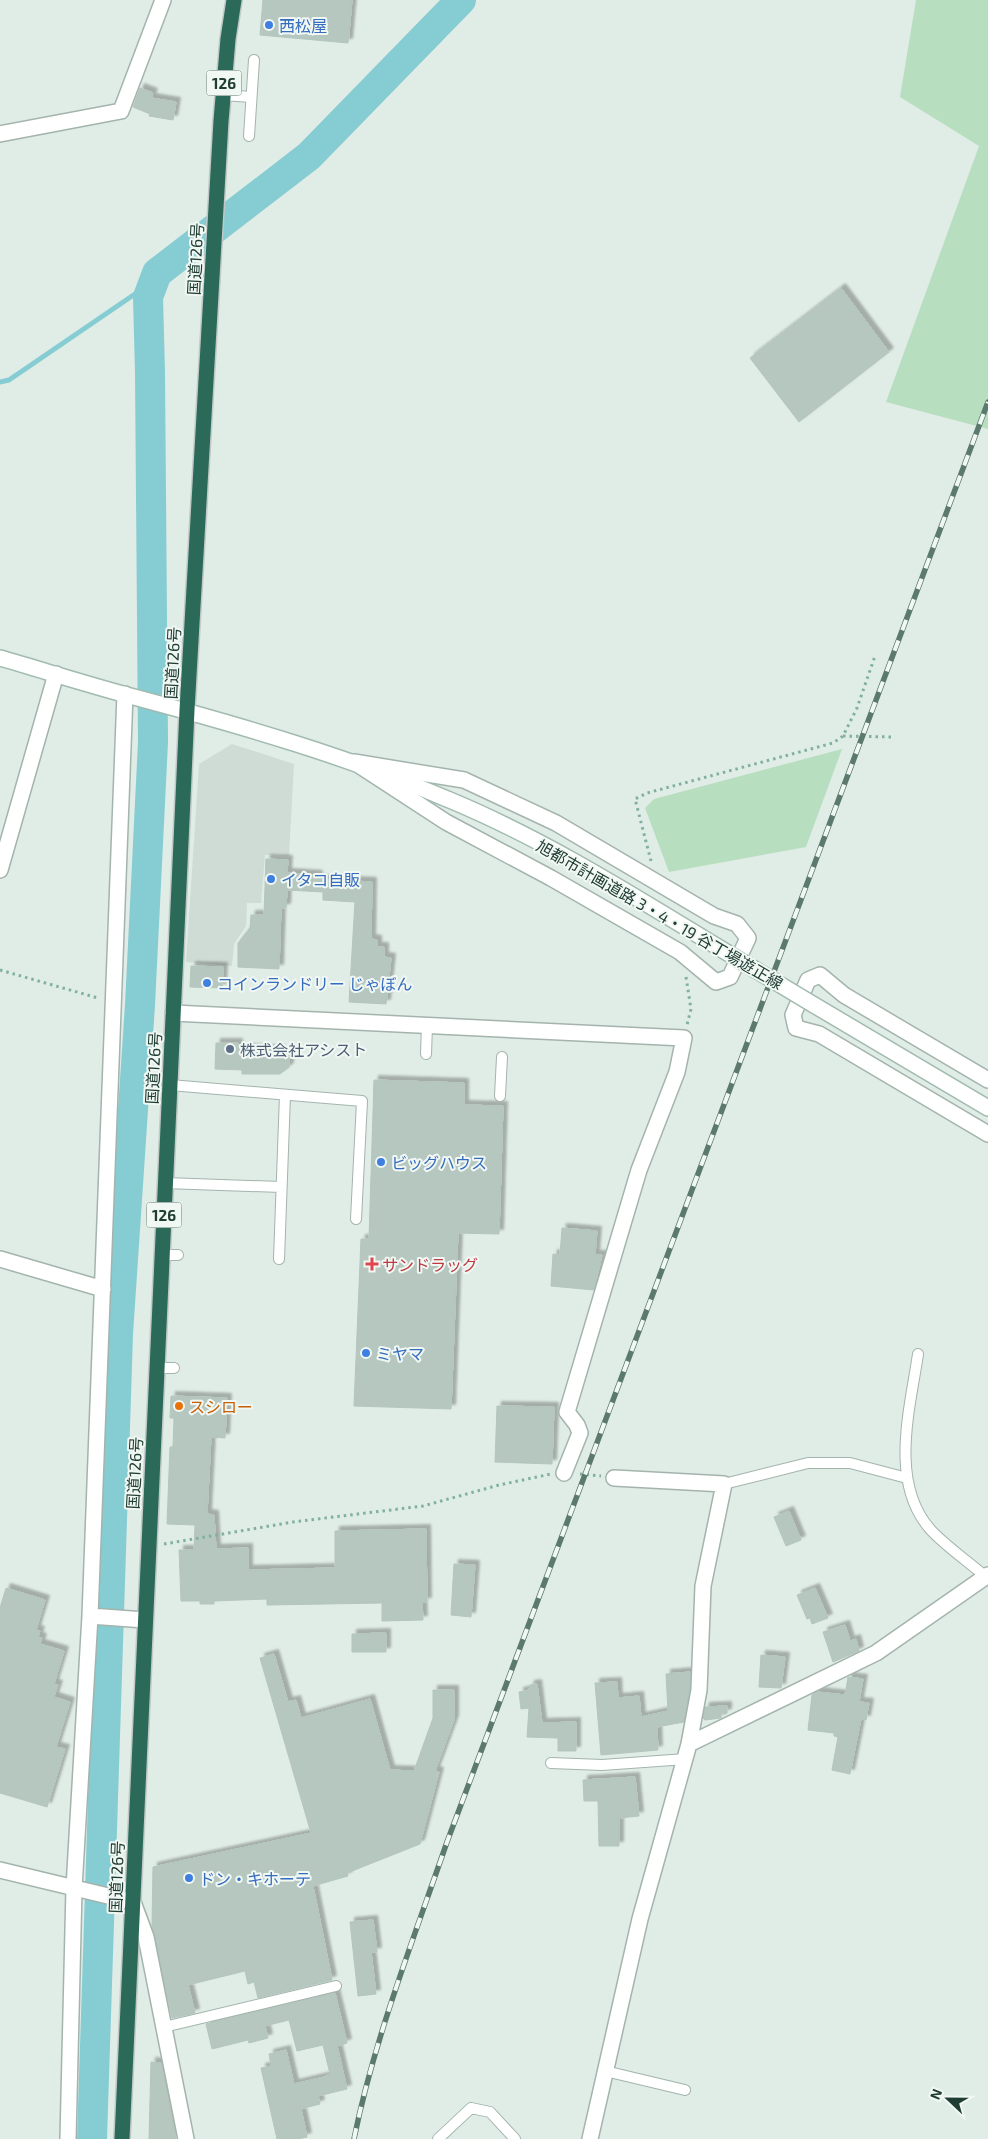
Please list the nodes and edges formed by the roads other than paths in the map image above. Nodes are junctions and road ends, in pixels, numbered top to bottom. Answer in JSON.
{"nodes":[{"id":1,"x":163,"y":0,"type":"edge"},
{"id":2,"x":234,"y":0,"type":"edge"},
{"id":3,"x":254,"y":60,"type":"dead end"},
{"id":4,"x":223,"y":95,"type":"junction"},
{"id":5,"x":251,"y":97,"type":"junction"},
{"id":6,"x":0,"y":134,"type":"edge"},
{"id":7,"x":248,"y":136,"type":"dead end"},
{"id":8,"x":0,"y":658,"type":"edge"},
{"id":9,"x":56,"y":674,"type":"junction"},
{"id":10,"x":128,"y":696,"type":"junction"},
{"id":11,"x":186,"y":710,"type":"junction"},
{"id":12,"x":354,"y":762,"type":"junction"},
{"id":13,"x":0,"y":870,"type":"edge"},
{"id":14,"x":173,"y":1013,"type":"junction"},
{"id":15,"x":427,"y":1026,"type":"junction"},
{"id":16,"x":426,"y":1054,"type":"dead end"},
{"id":17,"x":502,"y":1058,"type":"dead end"},
{"id":18,"x":988,"y":1080,"type":"edge"},
{"id":19,"x":170,"y":1085,"type":"junction"},
{"id":20,"x":286,"y":1095,"type":"junction"},
{"id":21,"x":500,"y":1096,"type":"dead end"},
{"id":22,"x":988,"y":1108,"type":"edge"},
{"id":23,"x":988,"y":1134,"type":"edge"},
{"id":24,"x":165,"y":1183,"type":"junction"},
{"id":25,"x":281,"y":1187,"type":"junction"},
{"id":26,"x":356,"y":1219,"type":"dead end"},
{"id":27,"x":162,"y":1255,"type":"junction"},
{"id":28,"x":178,"y":1255,"type":"dead end"},
{"id":29,"x":0,"y":1259,"type":"edge"},
{"id":30,"x":278,"y":1260,"type":"dead end"},
{"id":31,"x":103,"y":1289,"type":"junction"},
{"id":32,"x":918,"y":1354,"type":"dead end"},
{"id":33,"x":157,"y":1368,"type":"junction"},
{"id":34,"x":174,"y":1368,"type":"dead end"},
{"id":35,"x":564,"y":1473,"type":"road end"},
{"id":36,"x":614,"y":1478,"type":"road end"},
{"id":37,"x":907,"y":1478,"type":"junction"},
{"id":38,"x":724,"y":1484,"type":"junction"},
{"id":39,"x":987,"y":1576,"type":"edge"},
{"id":40,"x":90,"y":1616,"type":"junction"},
{"id":41,"x":145,"y":1620,"type":"junction"},
{"id":42,"x":688,"y":1751,"type":"junction"},
{"id":43,"x":551,"y":1763,"type":"dead end"},
{"id":44,"x":0,"y":1870,"type":"edge"},
{"id":45,"x":74,"y":1888,"type":"junction"},
{"id":46,"x":133,"y":1902,"type":"junction"},
{"id":47,"x":336,"y":1986,"type":"dead end"},
{"id":48,"x":164,"y":2027,"type":"junction"},
{"id":49,"x":605,"y":2071,"type":"junction"},
{"id":50,"x":685,"y":2090,"type":"dead end"},
{"id":51,"x":68,"y":2139,"type":"edge"},
{"id":52,"x":122,"y":2139,"type":"edge"},
{"id":53,"x":186,"y":2139,"type":"edge"},
{"id":54,"x":438,"y":2139,"type":"edge"},
{"id":55,"x":515,"y":2139,"type":"edge"},
{"id":56,"x":590,"y":2139,"type":"edge"}],
"edges":[{"from":1,"to":6,"type":"street"},
{"from":2,"to":4,"type":"highway","name":"国道126号","number":"126"},
{"from":3,"to":5,"type":"lane"},
{"from":4,"to":5,"type":"lane"},
{"from":4,"to":11,"type":"highway","name":"国道126号","number":"126"},
{"from":5,"to":7,"type":"lane"},
{"from":8,"to":9,"type":"street","name":"旭都市計画道路 3・4・19 谷丁場遊正線"},
{"from":9,"to":10,"type":"street","name":"旭都市計画道路 3・4・19 谷丁場遊正線"},
{"from":9,"to":13,"type":"street"},
{"from":10,"to":11,"type":"street","name":"旭都市計画道路 3・4・19 谷丁場遊正線"},
{"from":10,"to":31,"type":"street"},
{"from":11,"to":12,"type":"street","name":"旭都市計画道路 3・4・19 谷丁場遊正線"},
{"from":11,"to":14,"type":"highway","name":"国道126号","number":"126"},
{"from":12,"to":12,"type":"street"},
{"from":12,"to":22,"type":"street","name":"旭都市計画道路 3・4・19 谷丁場遊正線","bridge":true},
{"from":14,"to":15,"type":"street"},
{"from":14,"to":19,"type":"highway","name":"国道126号","number":"126"},
{"from":15,"to":16,"type":"lane"},
{"from":15,"to":35,"type":"street"},
{"from":17,"to":21,"type":"lane"},
{"from":18,"to":23,"type":"street"},
{"from":19,"to":20,"type":"lane"},
{"from":19,"to":24,"type":"highway","name":"国道126号","number":"126"},
{"from":20,"to":25,"type":"lane"},
{"from":20,"to":26,"type":"lane"},
{"from":24,"to":25,"type":"lane"},
{"from":24,"to":27,"type":"highway","name":"国道126号","number":"126"},
{"from":25,"to":30,"type":"lane"},
{"from":27,"to":28,"type":"lane"},
{"from":27,"to":33,"type":"highway","name":"国道126号","number":"126"},
{"from":29,"to":31,"type":"street"},
{"from":31,"to":40,"type":"street"},
{"from":32,"to":37,"type":"lane"},
{"from":33,"to":34,"type":"lane"},
{"from":33,"to":41,"type":"highway","name":"国道126号","number":"126"},
{"from":36,"to":38,"type":"street"},
{"from":37,"to":38,"type":"lane"},
{"from":37,"to":39,"type":"lane"},
{"from":38,"to":42,"type":"street"},
{"from":39,"to":42,"type":"street"},
{"from":40,"to":41,"type":"street"},
{"from":40,"to":45,"type":"street"},
{"from":41,"to":46,"type":"highway","name":"国道126号","number":"126"},
{"from":42,"to":43,"type":"lane"},
{"from":42,"to":49,"type":"street"},
{"from":44,"to":45,"type":"street"},
{"from":45,"to":46,"type":"street"},
{"from":45,"to":51,"type":"street"},
{"from":46,"to":48,"type":"street"},
{"from":46,"to":52,"type":"highway","name":"国道126号","number":"126"},
{"from":47,"to":48,"type":"lane"},
{"from":48,"to":53,"type":"street"},
{"from":49,"to":50,"type":"lane"},
{"from":49,"to":56,"type":"street"},
{"from":54,"to":55,"type":"lane"}]}
